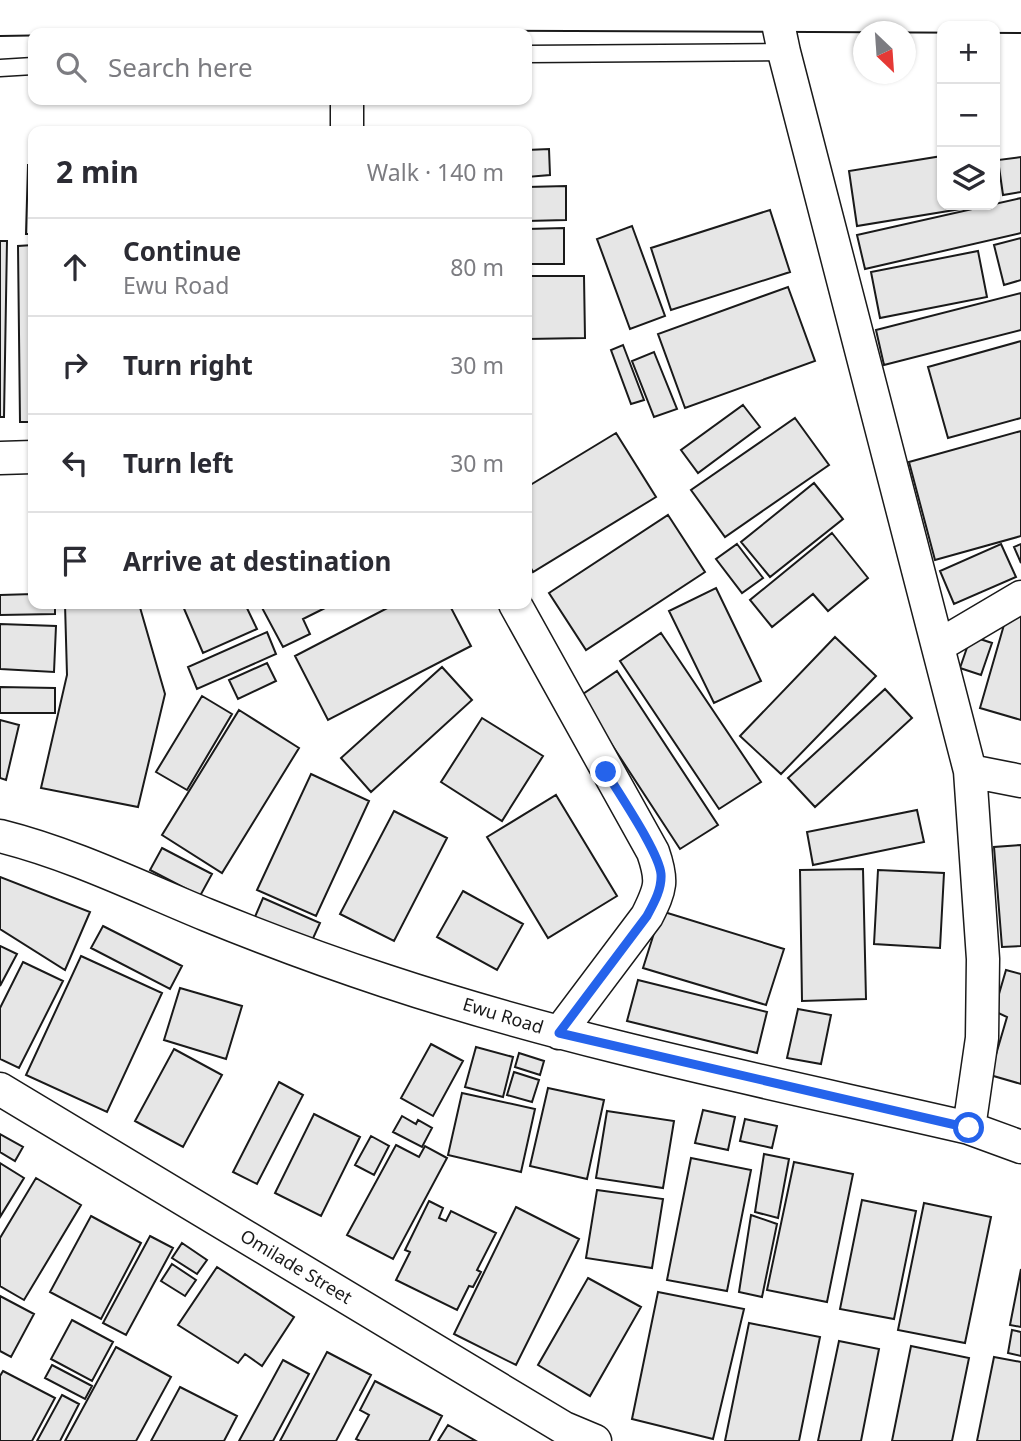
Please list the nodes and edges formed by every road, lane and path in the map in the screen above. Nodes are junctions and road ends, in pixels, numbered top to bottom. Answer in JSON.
{"nodes":[{"id":1,"x":1021,"y":13,"type":"edge"},
{"id":2,"x":776,"y":14,"type":"junction"},
{"id":3,"x":0,"y":16,"type":"edge"},
{"id":4,"x":784,"y":52,"type":"junction"},
{"id":5,"x":532,"y":54,"type":"edge"},
{"id":6,"x":28,"y":65,"type":"edge"},
{"id":7,"x":0,"y":68,"type":"edge"},
{"id":8,"x":347,"y":105,"type":"edge"},
{"id":9,"x":347,"y":126,"type":"edge"},
{"id":10,"x":28,"y":457,"type":"edge"},
{"id":11,"x":0,"y":458,"type":"edge"},
{"id":12,"x":1021,"y":597,"type":"edge"},
{"id":13,"x":518,"y":609,"type":"edge"},
{"id":14,"x":938,"y":646,"type":"junction"},
{"id":15,"x":970,"y":771,"type":"junction"},
{"id":16,"x":1021,"y":781,"type":"edge"},
{"id":17,"x":0,"y":836,"type":"edge"},
{"id":18,"x":559,"y":1033,"type":"junction"},
{"id":19,"x":0,"y":1089,"type":"edge"},
{"id":20,"x":969,"y":1128,"type":"junction"},
{"id":21,"x":1021,"y":1147,"type":"edge"},
{"id":22,"x":595,"y":1441,"type":"edge"}],
"edges":[{"from":1,"to":2,"type":"main road"},
{"from":2,"to":3,"type":"main road"},
{"from":2,"to":4,"type":"street"},
{"from":4,"to":5,"type":"lane"},
{"from":4,"to":14,"type":"street"},
{"from":6,"to":7,"type":"lane"},
{"from":8,"to":9,"type":"street"},
{"from":10,"to":11,"type":"street"},
{"from":12,"to":14,"type":"street"},
{"from":13,"to":18,"type":"street"},
{"from":14,"to":15,"type":"street"},
{"from":15,"to":16,"type":"street"},
{"from":15,"to":20,"type":"street"},
{"from":17,"to":18,"type":"street","name":"Ewu Road"},
{"from":18,"to":20,"type":"street","name":"Ewu Road"},
{"from":19,"to":22,"type":"street","name":"Omilade Street"},
{"from":20,"to":21,"type":"street","name":"Ewu Road"}]}
